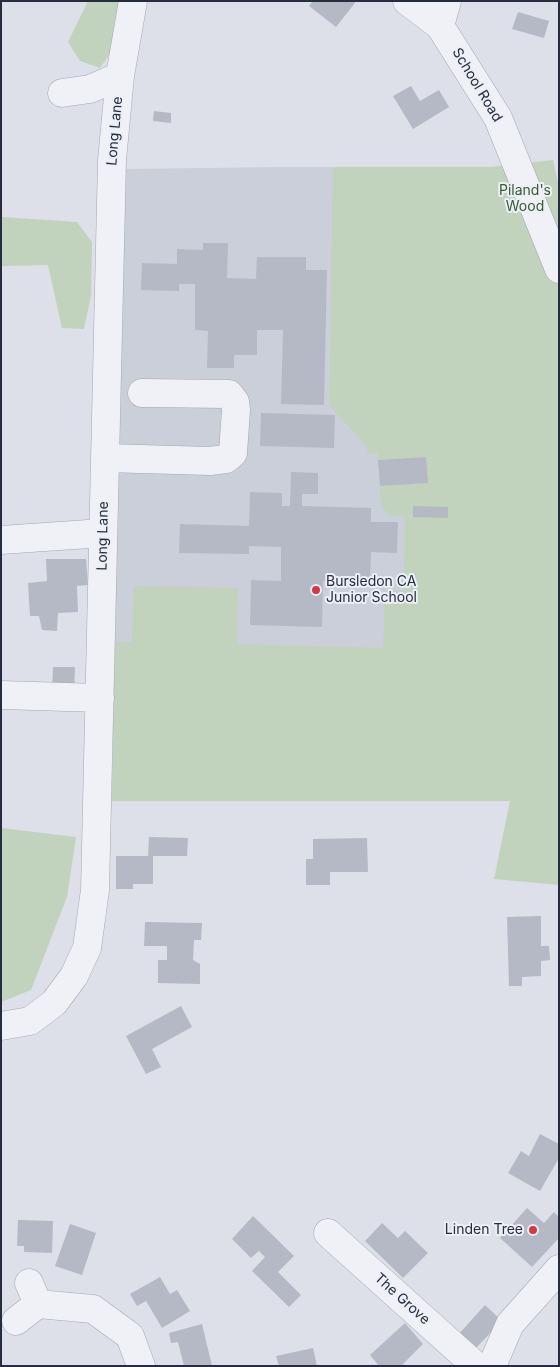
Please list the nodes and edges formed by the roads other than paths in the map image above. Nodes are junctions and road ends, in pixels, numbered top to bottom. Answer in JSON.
{"nodes":[{"id":1,"x":133,"y":1,"type":"edge"},
{"id":2,"x":407,"y":1,"type":"edge"},
{"id":3,"x":444,"y":14,"type":"edge"},
{"id":4,"x":120,"y":76,"type":"junction"},
{"id":5,"x":62,"y":93,"type":"dead end"},
{"id":6,"x":559,"y":268,"type":"edge"},
{"id":7,"x":142,"y":393,"type":"dead end"},
{"id":8,"x":105,"y":458,"type":"junction"},
{"id":9,"x":104,"y":533,"type":"junction"},
{"id":10,"x":1,"y":540,"type":"edge"},
{"id":11,"x":1,"y":695,"type":"edge"},
{"id":12,"x":100,"y":698,"type":"junction"},
{"id":13,"x":1,"y":1026,"type":"edge"},
{"id":14,"x":328,"y":1233,"type":"dead end"},
{"id":15,"x":559,"y":1269,"type":"edge"},
{"id":16,"x":16,"y":1321,"type":"dead end"},
{"id":17,"x":141,"y":1366,"type":"edge"},
{"id":18,"x":476,"y":1366,"type":"edge"},
{"id":19,"x":492,"y":1366,"type":"edge"}],
"edges":[{"from":1,"to":4,"type":"street","name":"Long Lane"},
{"from":2,"to":3,"type":"street","name":"School Road"},
{"from":3,"to":6,"type":"street","name":"School Road"},
{"from":4,"to":5,"type":"street"},
{"from":4,"to":8,"type":"street","name":"Long Lane"},
{"from":7,"to":8,"type":"street"},
{"from":8,"to":9,"type":"street","name":"Long Lane"},
{"from":9,"to":10,"type":"street"},
{"from":9,"to":12,"type":"street","name":"Long Lane"},
{"from":11,"to":12,"type":"street"},
{"from":12,"to":13,"type":"street","name":"Long Lane"},
{"from":14,"to":18,"type":"street","name":"The Grove"},
{"from":15,"to":19,"type":"street"},
{"from":16,"to":17,"type":"street"}]}
